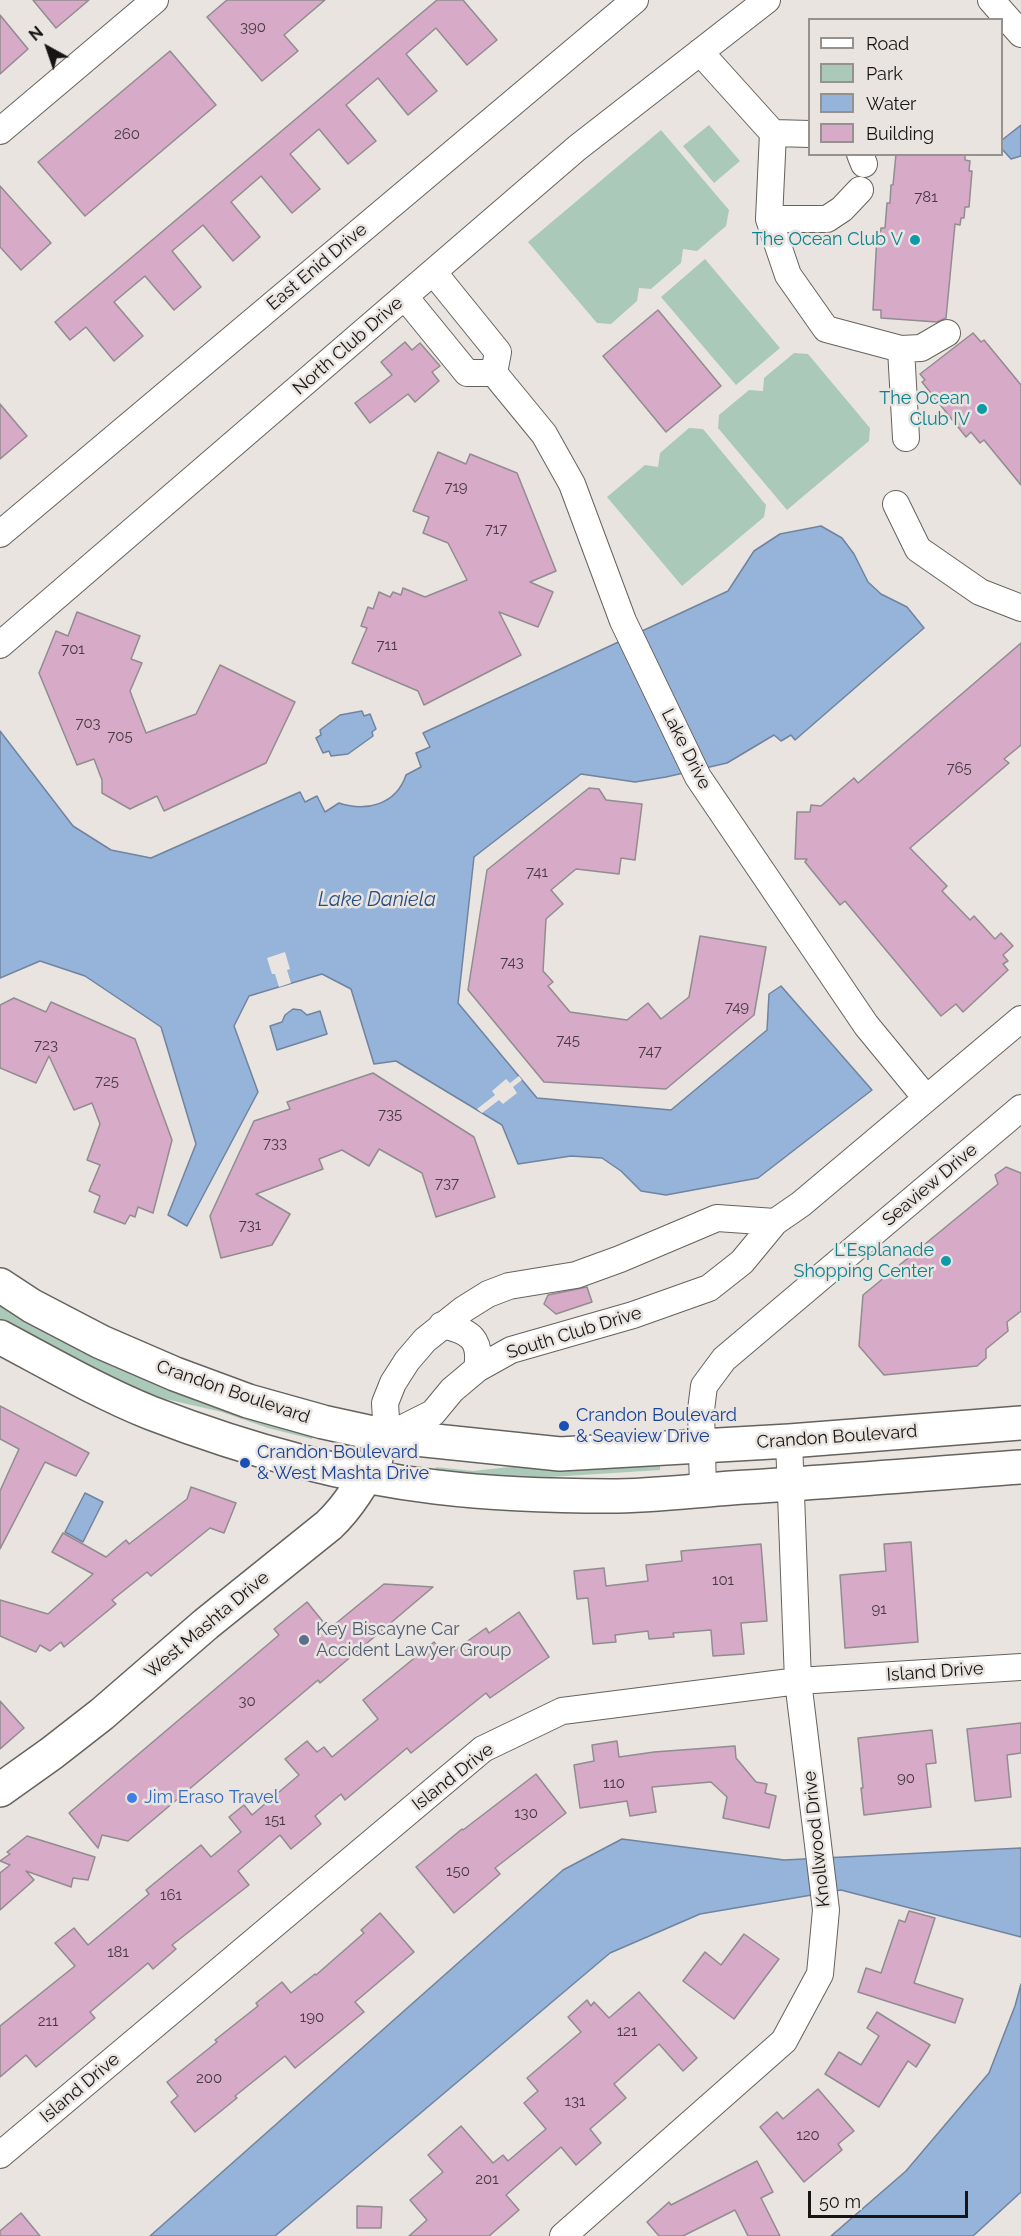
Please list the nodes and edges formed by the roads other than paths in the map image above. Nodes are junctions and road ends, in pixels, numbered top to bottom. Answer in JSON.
{"nodes":[{"id":1,"x":156,"y":0,"type":"edge"},
{"id":2,"x":635,"y":0,"type":"edge"},
{"id":3,"x":767,"y":0,"type":"edge"},
{"id":4,"x":991,"y":0,"type":"edge"},
{"id":5,"x":1021,"y":34,"type":"edge"},
{"id":6,"x":700,"y":52,"type":"junction"},
{"id":7,"x":0,"y":131,"type":"edge"},
{"id":8,"x":773,"y":133,"type":"junction"},
{"id":9,"x":808,"y":134,"type":"edge"},
{"id":10,"x":860,"y":190,"type":"dead end"},
{"id":11,"x":769,"y":219,"type":"junction"},
{"id":12,"x":434,"y":273,"type":"junction"},
{"id":13,"x":405,"y":297,"type":"junction"},
{"id":14,"x":947,"y":333,"type":"dead end"},
{"id":15,"x":901,"y":349,"type":"junction"},
{"id":16,"x":494,"y":373,"type":"junction"},
{"id":17,"x":906,"y":438,"type":"dead end"},
{"id":18,"x":896,"y":504,"type":"dead end"},
{"id":19,"x":0,"y":534,"type":"edge"},
{"id":20,"x":1021,"y":608,"type":"edge"},
{"id":21,"x":0,"y":645,"type":"edge"},
{"id":22,"x":1021,"y":1019,"type":"edge"},
{"id":23,"x":926,"y":1098,"type":"junction"},
{"id":24,"x":1021,"y":1108,"type":"edge"},
{"id":25,"x":775,"y":1222,"type":"junction"},
{"id":26,"x":0,"y":1285,"type":"edge"},
{"id":27,"x":442,"y":1325,"type":"junction"},
{"id":28,"x":0,"y":1337,"type":"edge"},
{"id":29,"x":477,"y":1369,"type":"junction"},
{"id":30,"x":1021,"y":1423,"type":"edge"},
{"id":31,"x":387,"y":1436,"type":"junction"},
{"id":32,"x":789,"y":1441,"type":"junction"},
{"id":33,"x":702,"y":1447,"type":"junction"},
{"id":34,"x":1021,"y":1467,"type":"edge"},
{"id":35,"x":367,"y":1476,"type":"junction"},
{"id":36,"x":791,"y":1485,"type":"junction"},
{"id":37,"x":703,"y":1490,"type":"junction"},
{"id":38,"x":1021,"y":1667,"type":"edge"},
{"id":39,"x":798,"y":1681,"type":"junction"},
{"id":40,"x":0,"y":1790,"type":"edge"},
{"id":41,"x":0,"y":2155,"type":"edge"},
{"id":42,"x":563,"y":2236,"type":"edge"}],
"edges":[{"from":1,"to":7,"type":"street"},
{"from":2,"to":19,"type":"street","name":"East Enid Drive"},
{"from":3,"to":6,"type":"street"},
{"from":4,"to":5,"type":"street"},
{"from":6,"to":8,"type":"street"},
{"from":6,"to":12,"type":"street","name":"North Club Drive"},
{"from":8,"to":9,"type":"street"},
{"from":8,"to":11,"type":"street"},
{"from":10,"to":11,"type":"street"},
{"from":11,"to":15,"type":"street"},
{"from":12,"to":13,"type":"street","name":"North Club Drive"},
{"from":12,"to":16,"type":"street"},
{"from":13,"to":16,"type":"street"},
{"from":13,"to":21,"type":"street","name":"North Club Drive"},
{"from":14,"to":15,"type":"street"},
{"from":15,"to":17,"type":"street"},
{"from":16,"to":23,"type":"street","name":"Lake Drive"},
{"from":18,"to":20,"type":"street"},
{"from":22,"to":23,"type":"street","name":"South Club Drive"},
{"from":23,"to":25,"type":"street","name":"South Club Drive"},
{"from":24,"to":33,"type":"street","name":"Seaview Drive"},
{"from":25,"to":27,"type":"street"},
{"from":25,"to":29,"type":"street","name":"South Club Drive"},
{"from":26,"to":31,"type":"main road","name":"Crandon Boulevard"},
{"from":27,"to":29,"type":"street"},
{"from":27,"to":31,"type":"street"},
{"from":28,"to":35,"type":"main road"},
{"from":29,"to":31,"type":"street","name":"South Club Drive"},
{"from":30,"to":32,"type":"main road","name":"Crandon Boulevard"},
{"from":31,"to":33,"type":"main road","name":"Crandon Boulevard"},
{"from":31,"to":35,"type":"main road","name":"West Mashta Drive"},
{"from":32,"to":33,"type":"main road","name":"Crandon Boulevard"},
{"from":32,"to":36,"type":"street","name":"Knollwood Drive"},
{"from":33,"to":37,"type":"street","name":"Seaview Drive"},
{"from":34,"to":36,"type":"main road"},
{"from":35,"to":37,"type":"main road"},
{"from":35,"to":40,"type":"main road","name":"West Mashta Drive"},
{"from":36,"to":37,"type":"main road"},
{"from":36,"to":39,"type":"street","name":"Knollwood Drive"},
{"from":38,"to":39,"type":"street","name":"Island Drive"},
{"from":39,"to":41,"type":"street","name":"Island Drive"},
{"from":39,"to":42,"type":"street","name":"Knollwood Drive"}]}
